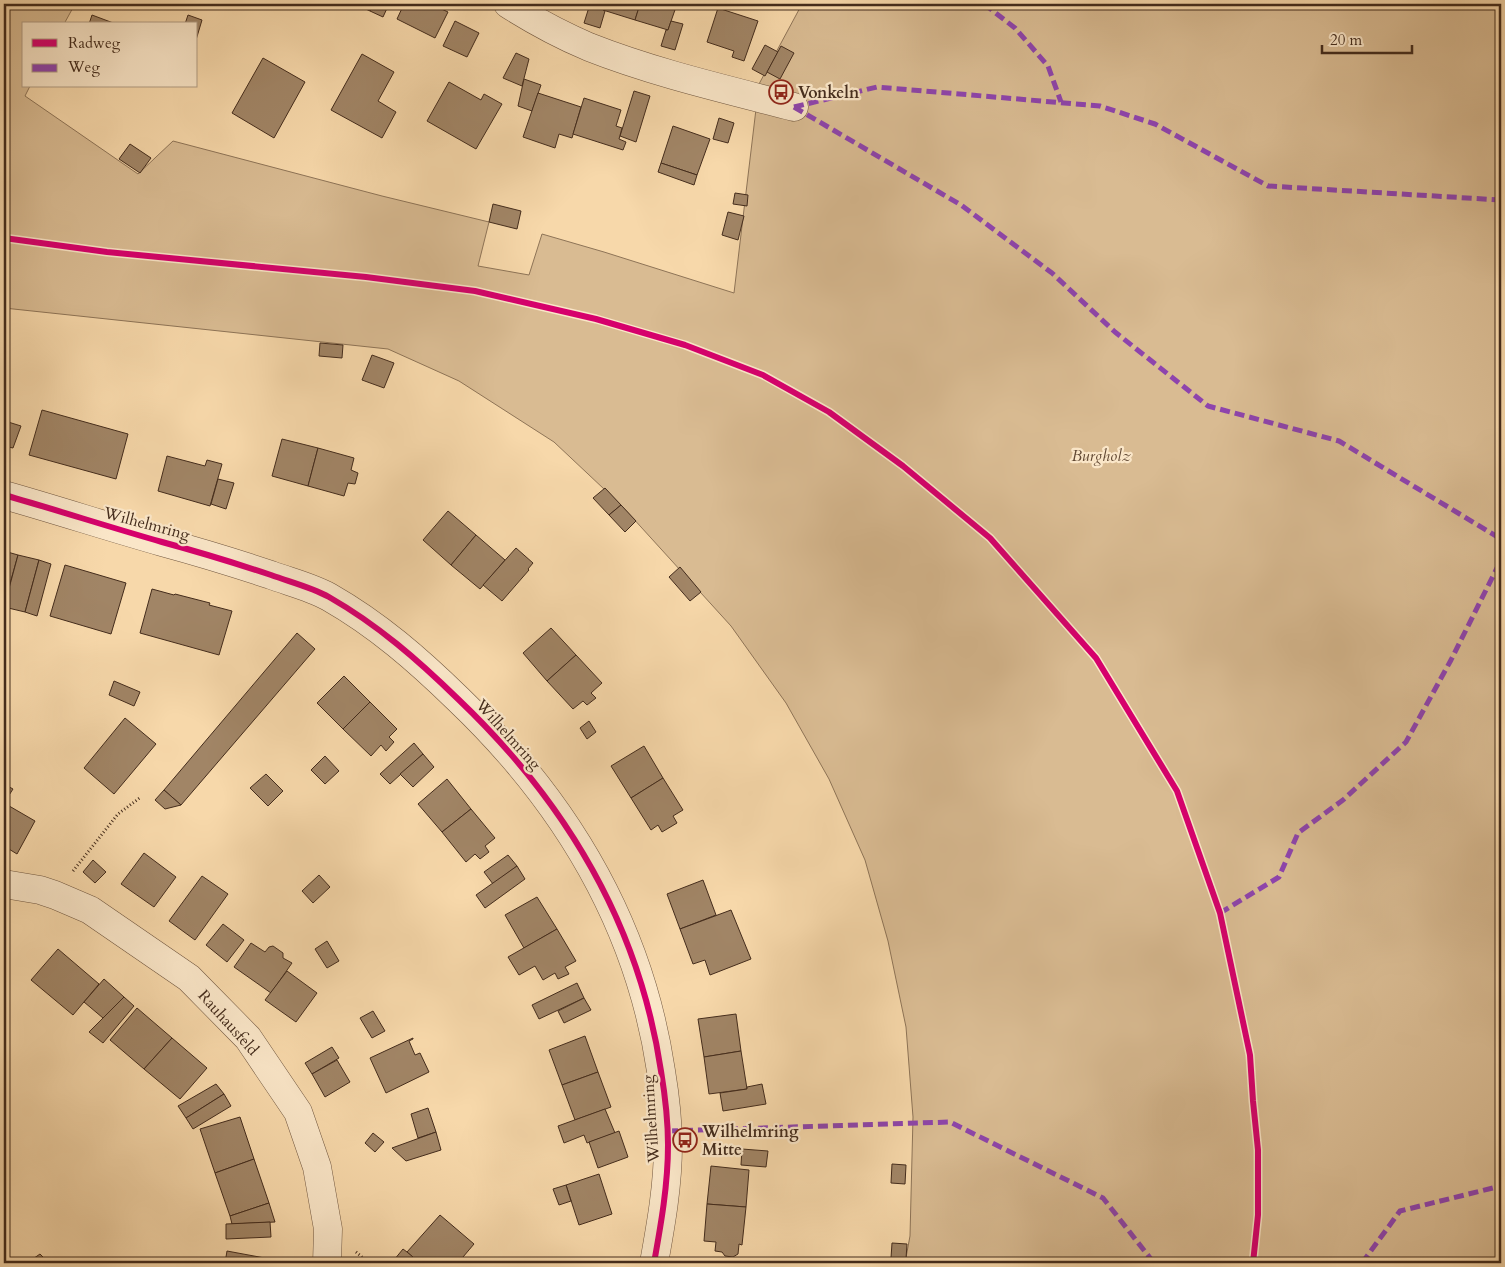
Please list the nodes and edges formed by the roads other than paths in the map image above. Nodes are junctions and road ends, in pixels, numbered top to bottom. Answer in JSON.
{"nodes":[{"id":1,"x":508,"y":4,"type":"edge"},
{"id":2,"x":794,"y":107,"type":"dead end"},
{"id":3,"x":4,"y":495,"type":"edge"},
{"id":4,"x":4,"y":884,"type":"edge"},
{"id":5,"x":327,"y":1263,"type":"edge"},
{"id":6,"x":654,"y":1263,"type":"edge"}],
"edges":[{"from":1,"to":2,"type":"street"},
{"from":3,"to":6,"type":"street","name":"Wilhelmring"},
{"from":4,"to":5,"type":"street","name":"Rauhausfeld"}]}
